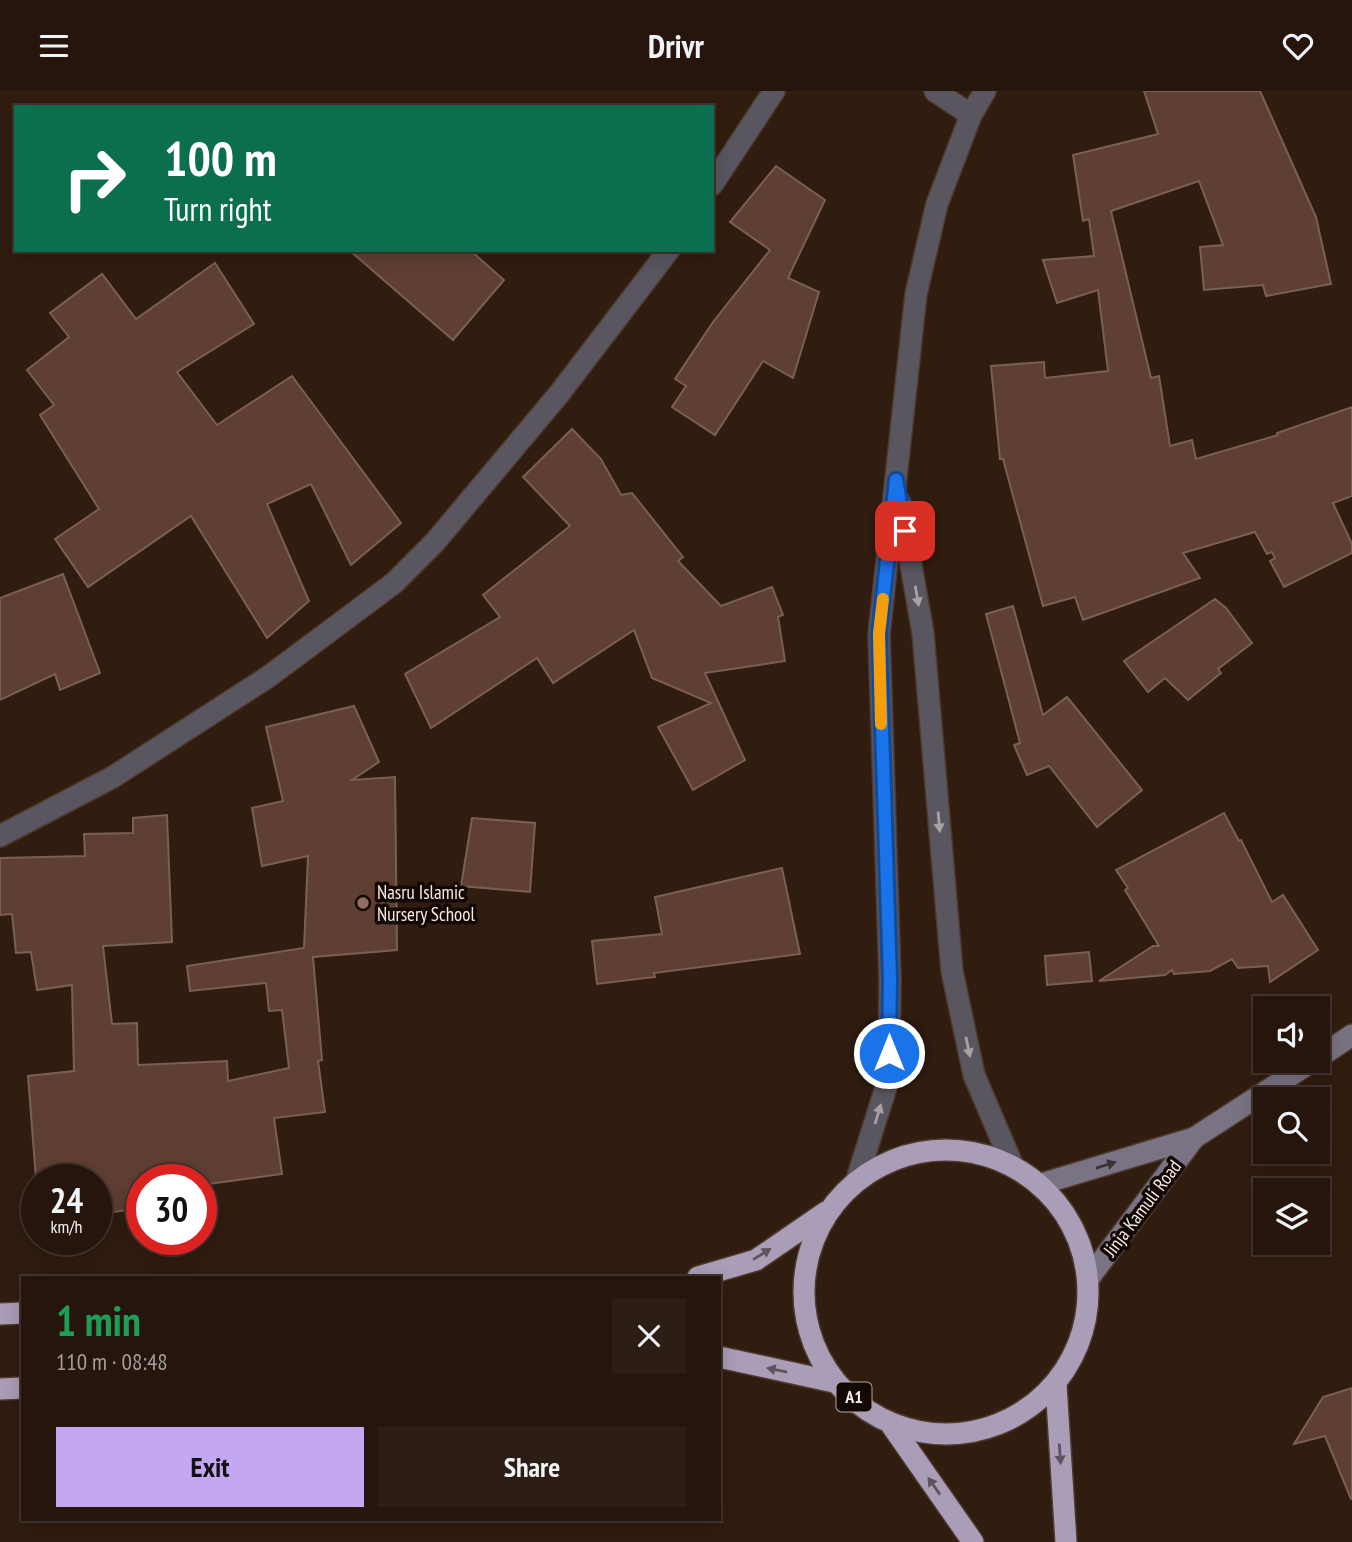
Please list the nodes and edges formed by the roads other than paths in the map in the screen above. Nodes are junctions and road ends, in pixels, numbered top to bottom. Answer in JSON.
{"nodes":[{"id":1,"x":774,"y":91,"type":"edge"},
{"id":2,"x":934,"y":91,"type":"edge"},
{"id":3,"x":985,"y":91,"type":"edge"},
{"id":4,"x":971,"y":115,"type":"junction"},
{"id":5,"x":714,"y":182,"type":"edge"},
{"id":6,"x":667,"y":252,"type":"edge"},
{"id":7,"x":896,"y":480,"type":"junction"},
{"id":8,"x":0,"y":836,"type":"edge"},
{"id":9,"x":1352,"y":1035,"type":"edge"},
{"id":10,"x":1330,"y":1050,"type":"edge"},
{"id":11,"x":1294,"y":1073,"type":"edge"},
{"id":12,"x":1194,"y":1138,"type":"junction"},
{"id":13,"x":1012,"y":1164,"type":"junction"},
{"id":14,"x":857,"y":1179,"type":"junction"},
{"id":15,"x":1041,"y":1184,"type":"junction"},
{"id":16,"x":828,"y":1210,"type":"junction"},
{"id":17,"x":701,"y":1276,"type":"edge"},
{"id":18,"x":1089,"y":1278,"type":"junction"},
{"id":19,"x":21,"y":1313,"type":"edge"},
{"id":20,"x":0,"y":1314,"type":"edge"},
{"id":21,"x":721,"y":1357,"type":"edge"},
{"id":22,"x":834,"y":1382,"type":"junction"},
{"id":23,"x":1056,"y":1385,"type":"junction"},
{"id":24,"x":21,"y":1388,"type":"edge"},
{"id":25,"x":0,"y":1389,"type":"edge"},
{"id":26,"x":892,"y":1426,"type":"junction"},
{"id":27,"x":973,"y":1542,"type":"edge"},
{"id":28,"x":1066,"y":1542,"type":"edge"}],
"edges":[{"from":1,"to":5,"type":"street"},
{"from":2,"to":4,"type":"street"},
{"from":3,"to":4,"type":"street"},
{"from":4,"to":7,"type":"street"},
{"from":6,"to":8,"type":"street"},
{"from":7,"to":13,"type":"street","one_way":true},
{"from":14,"to":7,"type":"street","one_way":true},
{"from":9,"to":10,"type":"main road"},
{"from":11,"to":12,"type":"main road","name":"Jinja Kamuli Road"},
{"from":15,"to":12,"type":"main road","name":"Jinja Kamuli Road","one_way":true},
{"from":12,"to":18,"type":"main road","name":"Jinja Kamuli Road"},
{"from":13,"to":14,"type":"highway","number":"A1"},
{"from":13,"to":15,"type":"highway","number":"A1"},
{"from":14,"to":16,"type":"highway","number":"A1"},
{"from":15,"to":18,"type":"highway","number":"A1"},
{"from":17,"to":16,"type":"highway","number":"A1","one_way":true},
{"from":16,"to":22,"type":"highway","number":"A1"},
{"from":18,"to":23,"type":"highway","number":"A1"},
{"from":19,"to":20,"type":"highway"},
{"from":22,"to":21,"type":"highway","number":"A1","one_way":true},
{"from":22,"to":26,"type":"highway","number":"A1"},
{"from":23,"to":26,"type":"highway","number":"A1"},
{"from":23,"to":28,"type":"highway","one_way":true},
{"from":24,"to":25,"type":"highway"},
{"from":27,"to":26,"type":"highway","number":"A1","one_way":true}]}
